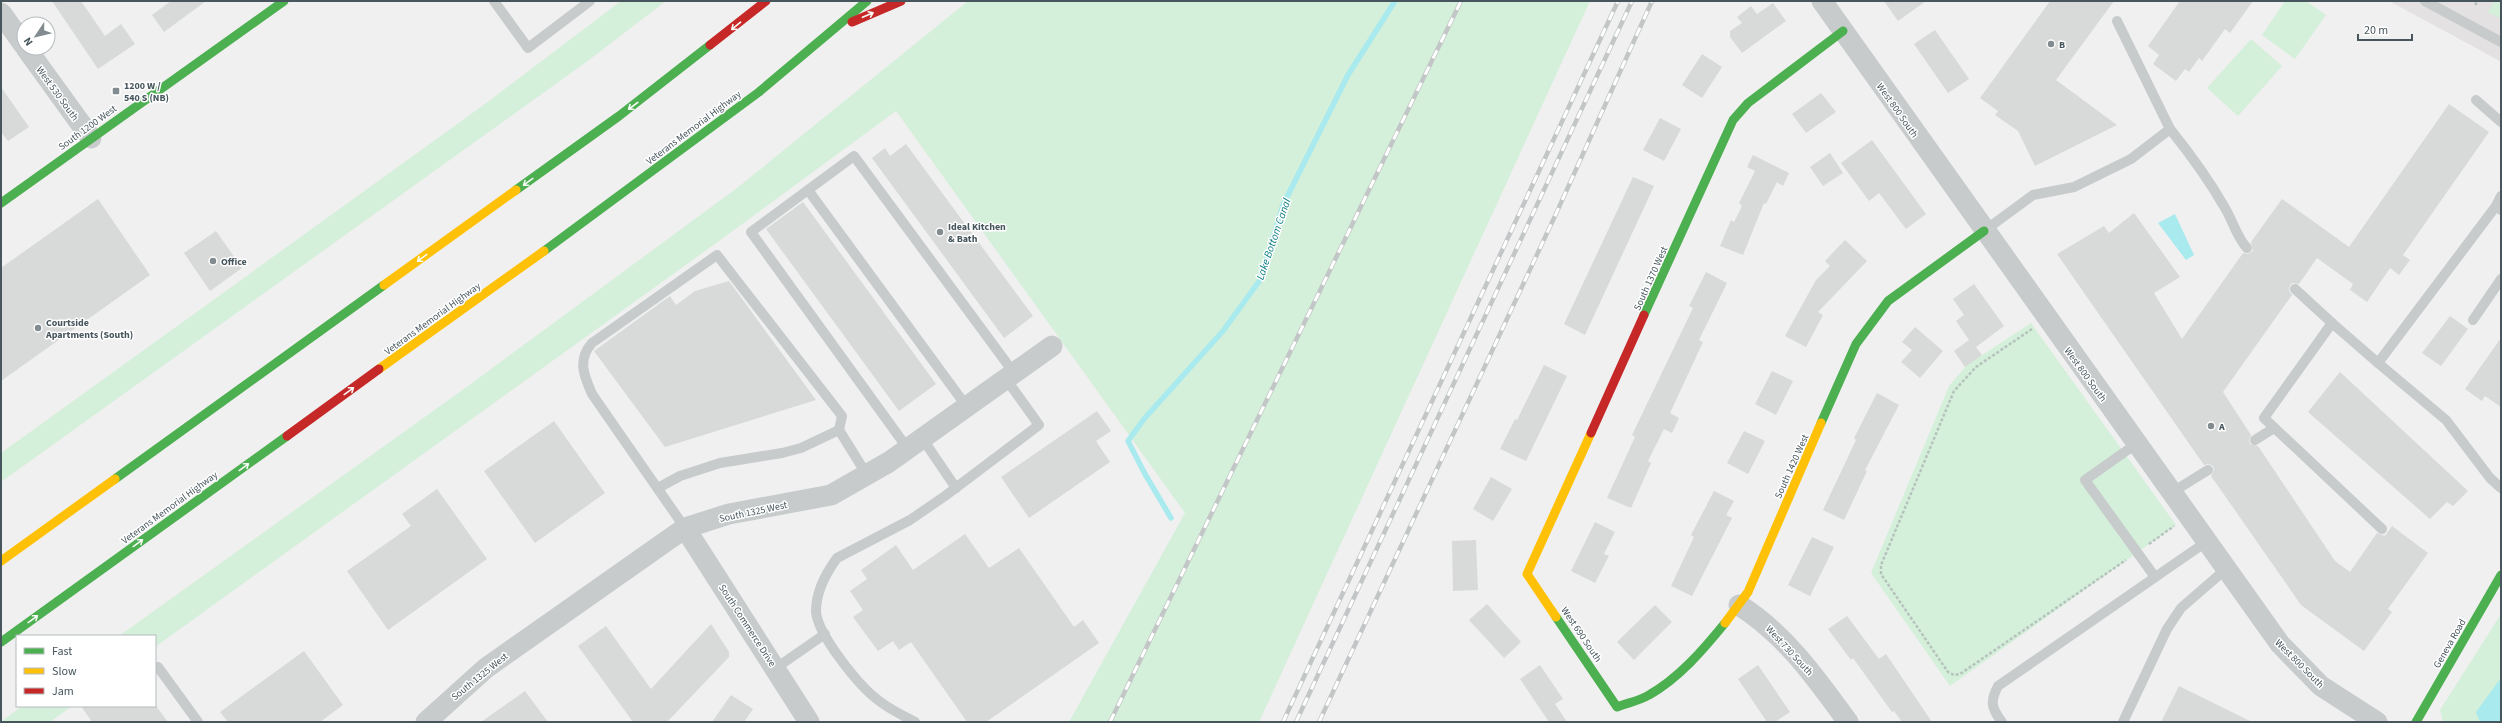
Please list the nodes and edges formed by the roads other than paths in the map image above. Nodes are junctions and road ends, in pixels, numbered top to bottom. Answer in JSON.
{"nodes":[{"id":1,"x":284,"y":1,"type":"edge"},
{"id":2,"x":494,"y":1,"type":"edge"},
{"id":3,"x":590,"y":1,"type":"edge"},
{"id":4,"x":766,"y":1,"type":"edge"},
{"id":5,"x":867,"y":1,"type":"edge"},
{"id":6,"x":901,"y":1,"type":"edge"},
{"id":7,"x":1822,"y":1,"type":"edge"},
{"id":8,"x":2425,"y":1,"type":"edge"},
{"id":9,"x":1,"y":13,"type":"edge"},
{"id":10,"x":2117,"y":21,"type":"dead end"},
{"id":11,"x":836,"y":28,"type":"junction"},
{"id":12,"x":1843,"y":31,"type":"junction"},
{"id":13,"x":16,"y":34,"type":"edge"},
{"id":14,"x":2501,"y":42,"type":"edge"},
{"id":15,"x":32,"y":56,"type":"edge"},
{"id":16,"x":2476,"y":100,"type":"dead end"},
{"id":17,"x":2501,"y":122,"type":"edge"},
{"id":18,"x":2170,"y":130,"type":"junction"},
{"id":19,"x":91,"y":138,"type":"junction"},
{"id":20,"x":808,"y":190,"type":"junction"},
{"id":21,"x":2501,"y":196,"type":"edge"},
{"id":22,"x":1,"y":203,"type":"edge"},
{"id":23,"x":2499,"y":208,"type":"edge"},
{"id":24,"x":1984,"y":231,"type":"junction"},
{"id":25,"x":2247,"y":248,"type":"dead end"},
{"id":26,"x":2501,"y":279,"type":"edge"},
{"id":27,"x":2295,"y":289,"type":"dead end"},
{"id":28,"x":2473,"y":320,"type":"dead end"},
{"id":29,"x":2332,"y":323,"type":"junction"},
{"id":30,"x":1052,"y":346,"type":"dead end"},
{"id":31,"x":2378,"y":363,"type":"junction"},
{"id":32,"x":1010,"y":376,"type":"junction"},
{"id":33,"x":967,"y":406,"type":"junction"},
{"id":34,"x":2274,"y":428,"type":"junction"},
{"id":35,"x":839,"y":430,"type":"junction"},
{"id":36,"x":2255,"y":440,"type":"dead end"},
{"id":37,"x":915,"y":444,"type":"junction"},
{"id":38,"x":2136,"y":444,"type":"junction"},
{"id":39,"x":2208,"y":470,"type":"dead end"},
{"id":40,"x":867,"y":475,"type":"junction"},
{"id":41,"x":658,"y":488,"type":"junction"},
{"id":42,"x":956,"y":488,"type":"junction"},
{"id":43,"x":2501,"y":488,"type":"edge"},
{"id":44,"x":2172,"y":494,"type":"junction"},
{"id":45,"x":685,"y":528,"type":"junction"},
{"id":46,"x":2382,"y":529,"type":"dead end"},
{"id":47,"x":2206,"y":542,"type":"junction"},
{"id":48,"x":1,"y":561,"type":"edge"},
{"id":49,"x":2226,"y":569,"type":"junction"},
{"id":50,"x":1528,"y":574,"type":"joint"},
{"id":51,"x":2501,"y":575,"type":"edge"},
{"id":52,"x":2155,"y":577,"type":"junction"},
{"id":53,"x":1739,"y":605,"type":"junction"},
{"id":54,"x":824,"y":634,"type":"junction"},
{"id":55,"x":1,"y":642,"type":"edge"},
{"id":56,"x":158,"y":667,"type":"dead end"},
{"id":57,"x":776,"y":668,"type":"junction"},
{"id":58,"x":1617,"y":707,"type":"joint"},
{"id":59,"x":198,"y":722,"type":"edge"},
{"id":60,"x":426,"y":722,"type":"edge"},
{"id":61,"x":809,"y":722,"type":"edge"},
{"id":62,"x":914,"y":722,"type":"edge"},
{"id":63,"x":1848,"y":722,"type":"edge"},
{"id":64,"x":2002,"y":722,"type":"edge"},
{"id":65,"x":2123,"y":722,"type":"edge"},
{"id":66,"x":2377,"y":722,"type":"edge"},
{"id":67,"x":2416,"y":722,"type":"edge"}],
"edges":[{"from":1,"to":19,"type":"main road","name":"South 1200 West"},
{"from":2,"to":3,"type":"lane"},
{"from":4,"to":48,"type":"main road","one_way":true},
{"from":5,"to":11,"type":"main road","name":"Veterans Memorial Highway"},
{"from":11,"to":6,"type":"main road","one_way":true},
{"from":7,"to":12,"type":"street","name":"West 800 South"},
{"from":8,"to":14,"type":"lane"},
{"from":9,"to":13,"type":"street"},
{"from":10,"to":18,"type":"lane"},
{"from":55,"to":11,"type":"main road","name":"Veterans Memorial Highway","one_way":true},
{"from":12,"to":24,"type":"street","name":"West 800 South"},
{"from":12,"to":50,"type":"main road","name":"South 1370 West"},
{"from":15,"to":19,"type":"street","name":"West 530 South"},
{"from":16,"to":17,"type":"lane"},
{"from":18,"to":24,"type":"lane"},
{"from":18,"to":25,"type":"lane"},
{"from":19,"to":22,"type":"main road","name":"South 1200 West"},
{"from":20,"to":32,"type":"lane"},
{"from":20,"to":33,"type":"lane"},
{"from":20,"to":37,"type":"lane"},
{"from":21,"to":23,"type":"lane"},
{"from":23,"to":31,"type":"lane"},
{"from":24,"to":38,"type":"street","name":"West 800 South"},
{"from":24,"to":53,"type":"main road","name":"South 1420 West"},
{"from":26,"to":28,"type":"lane"},
{"from":27,"to":29,"type":"lane"},
{"from":29,"to":31,"type":"lane"},
{"from":29,"to":34,"type":"lane"},
{"from":30,"to":32,"type":"street","name":"South 1325 West"},
{"from":31,"to":43,"type":"lane"},
{"from":32,"to":33,"type":"street","name":"South 1325 West"},
{"from":32,"to":42,"type":"lane"},
{"from":33,"to":37,"type":"street","name":"South 1325 West"},
{"from":34,"to":36,"type":"lane"},
{"from":34,"to":46,"type":"lane"},
{"from":35,"to":40,"type":"lane"},
{"from":35,"to":41,"type":"lane"},
{"from":35,"to":41,"type":"lane"},
{"from":37,"to":40,"type":"street","name":"South 1325 West"},
{"from":37,"to":42,"type":"lane"},
{"from":38,"to":44,"type":"street","name":"West 800 South"},
{"from":38,"to":52,"type":"lane"},
{"from":39,"to":44,"type":"lane"},
{"from":40,"to":45,"type":"street","name":"South 1325 West"},
{"from":41,"to":45,"type":"lane"},
{"from":42,"to":54,"type":"lane"},
{"from":44,"to":47,"type":"street","name":"West 800 South"},
{"from":45,"to":57,"type":"street","name":"South Commerce Drive"},
{"from":45,"to":60,"type":"street","name":"South 1325 West"},
{"from":47,"to":49,"type":"street","name":"West 800 South"},
{"from":47,"to":52,"type":"lane"},
{"from":49,"to":65,"type":"lane"},
{"from":49,"to":66,"type":"street","name":"West 800 South"},
{"from":50,"to":58,"type":"main road","name":"West 690 South"},
{"from":51,"to":67,"type":"main road","name":"Geneva Road"},
{"from":52,"to":64,"type":"lane"},
{"from":53,"to":58,"type":"main road","name":"South 1420 West"},
{"from":53,"to":63,"type":"street","name":"West 730 South"},
{"from":54,"to":57,"type":"lane"},
{"from":54,"to":62,"type":"lane"},
{"from":56,"to":59,"type":"lane"},
{"from":57,"to":61,"type":"street","name":"South Commerce Drive"}]}
